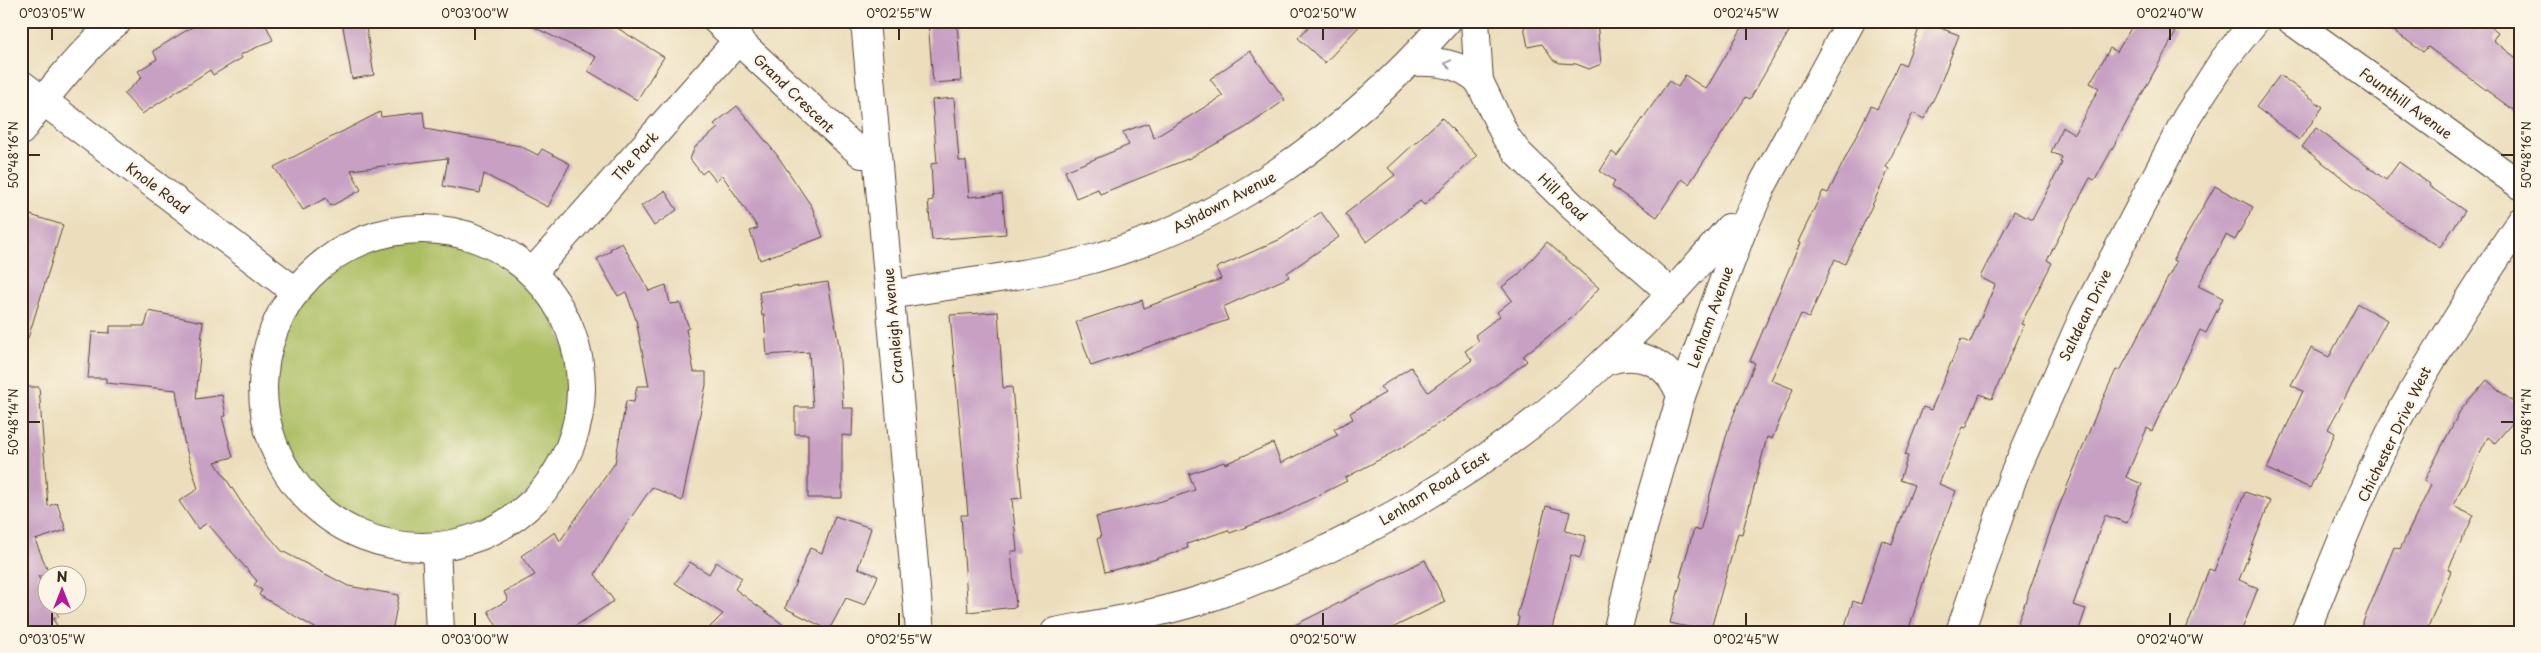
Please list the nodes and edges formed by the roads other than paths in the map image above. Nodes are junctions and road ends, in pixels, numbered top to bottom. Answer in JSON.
{"nodes":[{"id":1,"x":118,"y":21,"type":"edge"},
{"id":2,"x":717,"y":21,"type":"edge"},
{"id":3,"x":865,"y":21,"type":"edge"},
{"id":4,"x":1447,"y":21,"type":"edge"},
{"id":5,"x":1475,"y":21,"type":"edge"},
{"id":6,"x":1852,"y":21,"type":"edge"},
{"id":7,"x":2255,"y":21,"type":"edge"},
{"id":8,"x":2292,"y":21,"type":"edge"},
{"id":9,"x":739,"y":39,"type":"junction"},
{"id":10,"x":1412,"y":62,"type":"junction"},
{"id":11,"x":1479,"y":81,"type":"junction"},
{"id":12,"x":21,"y":84,"type":"edge"},
{"id":13,"x":44,"y":102,"type":"junction"},
{"id":14,"x":21,"y":131,"type":"edge"},
{"id":15,"x":876,"y":154,"type":"junction"},
{"id":16,"x":2520,"y":185,"type":"edge"},
{"id":17,"x":2520,"y":222,"type":"edge"},
{"id":18,"x":1742,"y":231,"type":"junction"},
{"id":19,"x":532,"y":273,"type":"junction"},
{"id":20,"x":296,"y":292,"type":"junction"},
{"id":21,"x":1672,"y":294,"type":"junction"},
{"id":22,"x":890,"y":295,"type":"junction"},
{"id":23,"x":1604,"y":362,"type":"junction"},
{"id":24,"x":1681,"y":396,"type":"junction"},
{"id":25,"x":436,"y":547,"type":"junction"},
{"id":26,"x":440,"y":632,"type":"edge"},
{"id":27,"x":920,"y":632,"type":"edge"},
{"id":28,"x":1055,"y":632,"type":"edge"},
{"id":29,"x":1617,"y":632,"type":"edge"},
{"id":30,"x":1960,"y":632,"type":"edge"},
{"id":31,"x":2305,"y":632,"type":"edge"}],
"edges":[{"from":1,"to":13,"type":"street"},
{"from":2,"to":9,"type":"street","name":"Grand Crescent"},
{"from":3,"to":15,"type":"street","name":"Cranleigh Avenue"},
{"from":4,"to":10,"type":"street","name":"Ashdown Avenue"},
{"from":5,"to":11,"type":"street","name":"Hill Road"},
{"from":6,"to":18,"type":"street","name":"Lenham Avenue"},
{"from":7,"to":30,"type":"street","name":"Saltdean Drive"},
{"from":8,"to":16,"type":"street","name":"Founthill Avenue"},
{"from":9,"to":15,"type":"street","name":"Grand Crescent"},
{"from":9,"to":19,"type":"street","name":"The Park"},
{"from":11,"to":10,"type":"street","one_way":true},
{"from":10,"to":22,"type":"street","name":"Ashdown Avenue"},
{"from":11,"to":21,"type":"street","name":"Hill Road"},
{"from":12,"to":13,"type":"street","name":"Knole Road"},
{"from":13,"to":14,"type":"street"},
{"from":13,"to":20,"type":"street","name":"Knole Road"},
{"from":15,"to":22,"type":"street","name":"Cranleigh Avenue"},
{"from":17,"to":31,"type":"street","name":"Chichester Drive West"},
{"from":18,"to":21,"type":"street","name":"Lenham Road East"},
{"from":18,"to":24,"type":"street","name":"Lenham Avenue"},
{"from":19,"to":20,"type":"street"},
{"from":19,"to":25,"type":"street"},
{"from":20,"to":25,"type":"street"},
{"from":21,"to":23,"type":"street","name":"Lenham Road East"},
{"from":22,"to":27,"type":"street","name":"Cranleigh Avenue"},
{"from":23,"to":24,"type":"street"},
{"from":23,"to":28,"type":"street","name":"Lenham Road East"},
{"from":24,"to":29,"type":"street","name":"Lenham Avenue"},
{"from":25,"to":26,"type":"street"}]}
